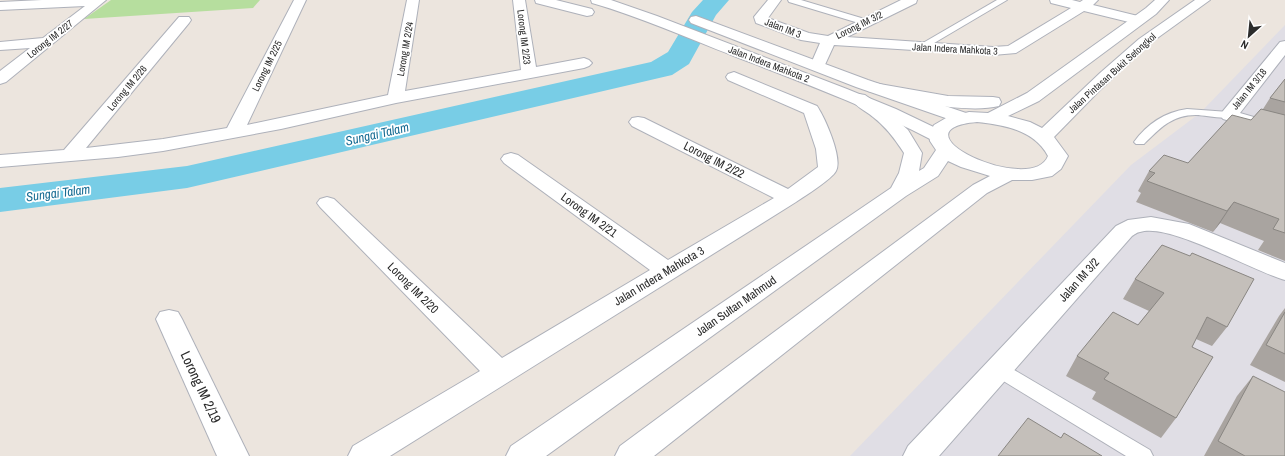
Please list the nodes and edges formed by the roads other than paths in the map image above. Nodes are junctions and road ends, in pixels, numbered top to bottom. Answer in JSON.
{"nodes":[{"id":1,"x":300,"y":0,"type":"edge"},
{"id":2,"x":413,"y":0,"type":"edge"},
{"id":3,"x":519,"y":0,"type":"edge"},
{"id":4,"x":540,"y":0,"type":"edge"},
{"id":5,"x":597,"y":0,"type":"edge"},
{"id":6,"x":775,"y":0,"type":"edge"},
{"id":7,"x":792,"y":0,"type":"edge"},
{"id":8,"x":878,"y":0,"type":"edge"},
{"id":9,"x":911,"y":0,"type":"edge"},
{"id":10,"x":1003,"y":0,"type":"edge"},
{"id":11,"x":1056,"y":0,"type":"edge"},
{"id":12,"x":1163,"y":0,"type":"edge"},
{"id":13,"x":1204,"y":0,"type":"edge"},
{"id":14,"x":99,"y":1,"type":"edge"},
{"id":15,"x":1087,"y":3,"type":"edge"},
{"id":16,"x":0,"y":6,"type":"edge"},
{"id":17,"x":898,"y":6,"type":"junction"},
{"id":18,"x":588,"y":12,"type":"dead end"},
{"id":19,"x":682,"y":15,"type":"dead end"},
{"id":20,"x":184,"y":20,"type":"dead end"},
{"id":21,"x":1137,"y":20,"type":"junction"},
{"id":22,"x":865,"y":22,"type":"junction"},
{"id":23,"x":828,"y":40,"type":"junction"},
{"id":24,"x":46,"y":42,"type":"junction"},
{"id":25,"x":1285,"y":45,"type":"edge"},
{"id":26,"x":0,"y":46,"type":"edge"},
{"id":27,"x":921,"y":47,"type":"junction"},
{"id":28,"x":584,"y":63,"type":"dead end"},
{"id":29,"x":818,"y":66,"type":"junction"},
{"id":30,"x":528,"y":74,"type":"junction"},
{"id":31,"x":734,"y":78,"type":"dead end"},
{"id":32,"x":0,"y":79,"type":"edge"},
{"id":33,"x":874,"y":88,"type":"junction"},
{"id":34,"x":1033,"y":97,"type":"junction"},
{"id":35,"x":396,"y":98,"type":"junction"},
{"id":36,"x":859,"y":99,"type":"junction"},
{"id":37,"x":1229,"y":114,"type":"junction"},
{"id":38,"x":964,"y":118,"type":"junction"},
{"id":39,"x":991,"y":118,"type":"junction"},
{"id":40,"x":638,"y":122,"type":"dead end"},
{"id":41,"x":1285,"y":132,"type":"edge"},
{"id":42,"x":234,"y":133,"type":"junction"},
{"id":43,"x":1044,"y":137,"type":"junction"},
{"id":44,"x":1140,"y":142,"type":"dead end"},
{"id":45,"x":942,"y":143,"type":"junction"},
{"id":46,"x":70,"y":155,"type":"junction"},
{"id":47,"x":511,"y":159,"type":"dead end"},
{"id":48,"x":0,"y":161,"type":"edge"},
{"id":49,"x":1009,"y":174,"type":"junction"},
{"id":50,"x":899,"y":192,"type":"junction"},
{"id":51,"x":789,"y":198,"type":"junction"},
{"id":52,"x":327,"y":203,"type":"dead end"},
{"id":53,"x":667,"y":271,"type":"junction"},
{"id":54,"x":1285,"y":272,"type":"edge"},
{"id":55,"x":169,"y":319,"type":"dead end"},
{"id":56,"x":998,"y":369,"type":"junction"},
{"id":57,"x":499,"y":373,"type":"junction"},
{"id":58,"x":636,"y":454,"type":"edge"},
{"id":59,"x":233,"y":456,"type":"edge"},
{"id":60,"x":364,"y":456,"type":"edge"},
{"id":61,"x":522,"y":456,"type":"edge"},
{"id":62,"x":918,"y":456,"type":"edge"},
{"id":63,"x":1143,"y":456,"type":"edge"}],
"edges":[{"from":1,"to":42,"type":"street","name":"Lorong IM 2/25"},
{"from":2,"to":35,"type":"street","name":"Lorong IM 2/24"},
{"from":3,"to":30,"type":"street","name":"Lorong IM 2/23"},
{"from":4,"to":18,"type":"street"},
{"from":5,"to":36,"type":"street","name":"Jalan Indera Mahkota 2"},
{"from":6,"to":23,"type":"street","name":"Jalan IM 3"},
{"from":7,"to":22,"type":"lane"},
{"from":8,"to":17,"type":"street"},
{"from":9,"to":17,"type":"street","name":"Lorong IM 3/2"},
{"from":10,"to":27,"type":"lane"},
{"from":11,"to":15,"type":"street"},
{"from":12,"to":21,"type":"street","name":"Jalan Pintasan Bukit Setongkol"},
{"from":13,"to":43,"type":"street","name":"Jalan Pintasan Bukit Setongkol"},
{"from":14,"to":16,"type":"street"},
{"from":14,"to":24,"type":"street","name":"Lorong IM 2/27"},
{"from":15,"to":21,"type":"street"},
{"from":15,"to":27,"type":"street","name":"Jalan Indera Mahkota 3"},
{"from":17,"to":22,"type":"street","name":"Lorong IM 3/2"},
{"from":19,"to":29,"type":"street","name":"Jalan Indera Mahkota 2"},
{"from":20,"to":46,"type":"street","name":"Lorong IM 2/26"},
{"from":21,"to":34,"type":"street","name":"Jalan Pintasan Bukit Setongkol"},
{"from":22,"to":23,"type":"street","name":"Lorong IM 3/2"},
{"from":23,"to":27,"type":"street","name":"Jalan Indera Mahkota 3"},
{"from":23,"to":29,"type":"street"},
{"from":24,"to":26,"type":"street"},
{"from":24,"to":32,"type":"street","name":"Lorong IM 2/27"},
{"from":25,"to":37,"type":"street","name":"Jalan IM 3/18"},
{"from":28,"to":30,"type":"street"},
{"from":29,"to":33,"type":"street","name":"Jalan Indera Mahkota 2"},
{"from":30,"to":35,"type":"street"},
{"from":31,"to":51,"type":"street","name":"Jalan Indera Mahkota 3"},
{"from":33,"to":34,"type":"street"},
{"from":33,"to":38,"type":"street","name":"Jalan Indera Mahkota 2"},
{"from":34,"to":39,"type":"street","name":"Jalan Pintasan Bukit Setongkol"},
{"from":35,"to":42,"type":"street"},
{"from":36,"to":45,"type":"street","name":"Jalan Indera Mahkota 2"},
{"from":36,"to":50,"type":"street"},
{"from":37,"to":41,"type":"street"},
{"from":37,"to":44,"type":"lane"},
{"from":38,"to":39,"type":"street"},
{"from":38,"to":45,"type":"street","name":"Jalan Sultan Mahmud"},
{"from":39,"to":43,"type":"street"},
{"from":40,"to":51,"type":"street","name":"Lorong IM 2/22"},
{"from":42,"to":46,"type":"street"},
{"from":43,"to":49,"type":"street","name":"Jalan Indera Mahkota 2"},
{"from":45,"to":49,"type":"street","name":"Jalan Indera Mahkota 2"},
{"from":45,"to":50,"type":"street","name":"Jalan Sultan Mahmud"},
{"from":46,"to":48,"type":"street"},
{"from":47,"to":53,"type":"street","name":"Lorong IM 2/21"},
{"from":49,"to":58,"type":"street"},
{"from":50,"to":61,"type":"street","name":"Jalan Sultan Mahmud"},
{"from":51,"to":53,"type":"street","name":"Jalan Indera Mahkota 3"},
{"from":52,"to":57,"type":"street","name":"Lorong IM 2/20"},
{"from":53,"to":57,"type":"street","name":"Jalan Indera Mahkota 3"},
{"from":54,"to":56,"type":"street","name":"Jalan IM 3/2"},
{"from":55,"to":59,"type":"street","name":"Lorong IM 2/19"},
{"from":56,"to":62,"type":"street","name":"Jalan IM 3/2"},
{"from":56,"to":63,"type":"lane"},
{"from":57,"to":60,"type":"street","name":"Jalan Indera Mahkota 3"}]}
